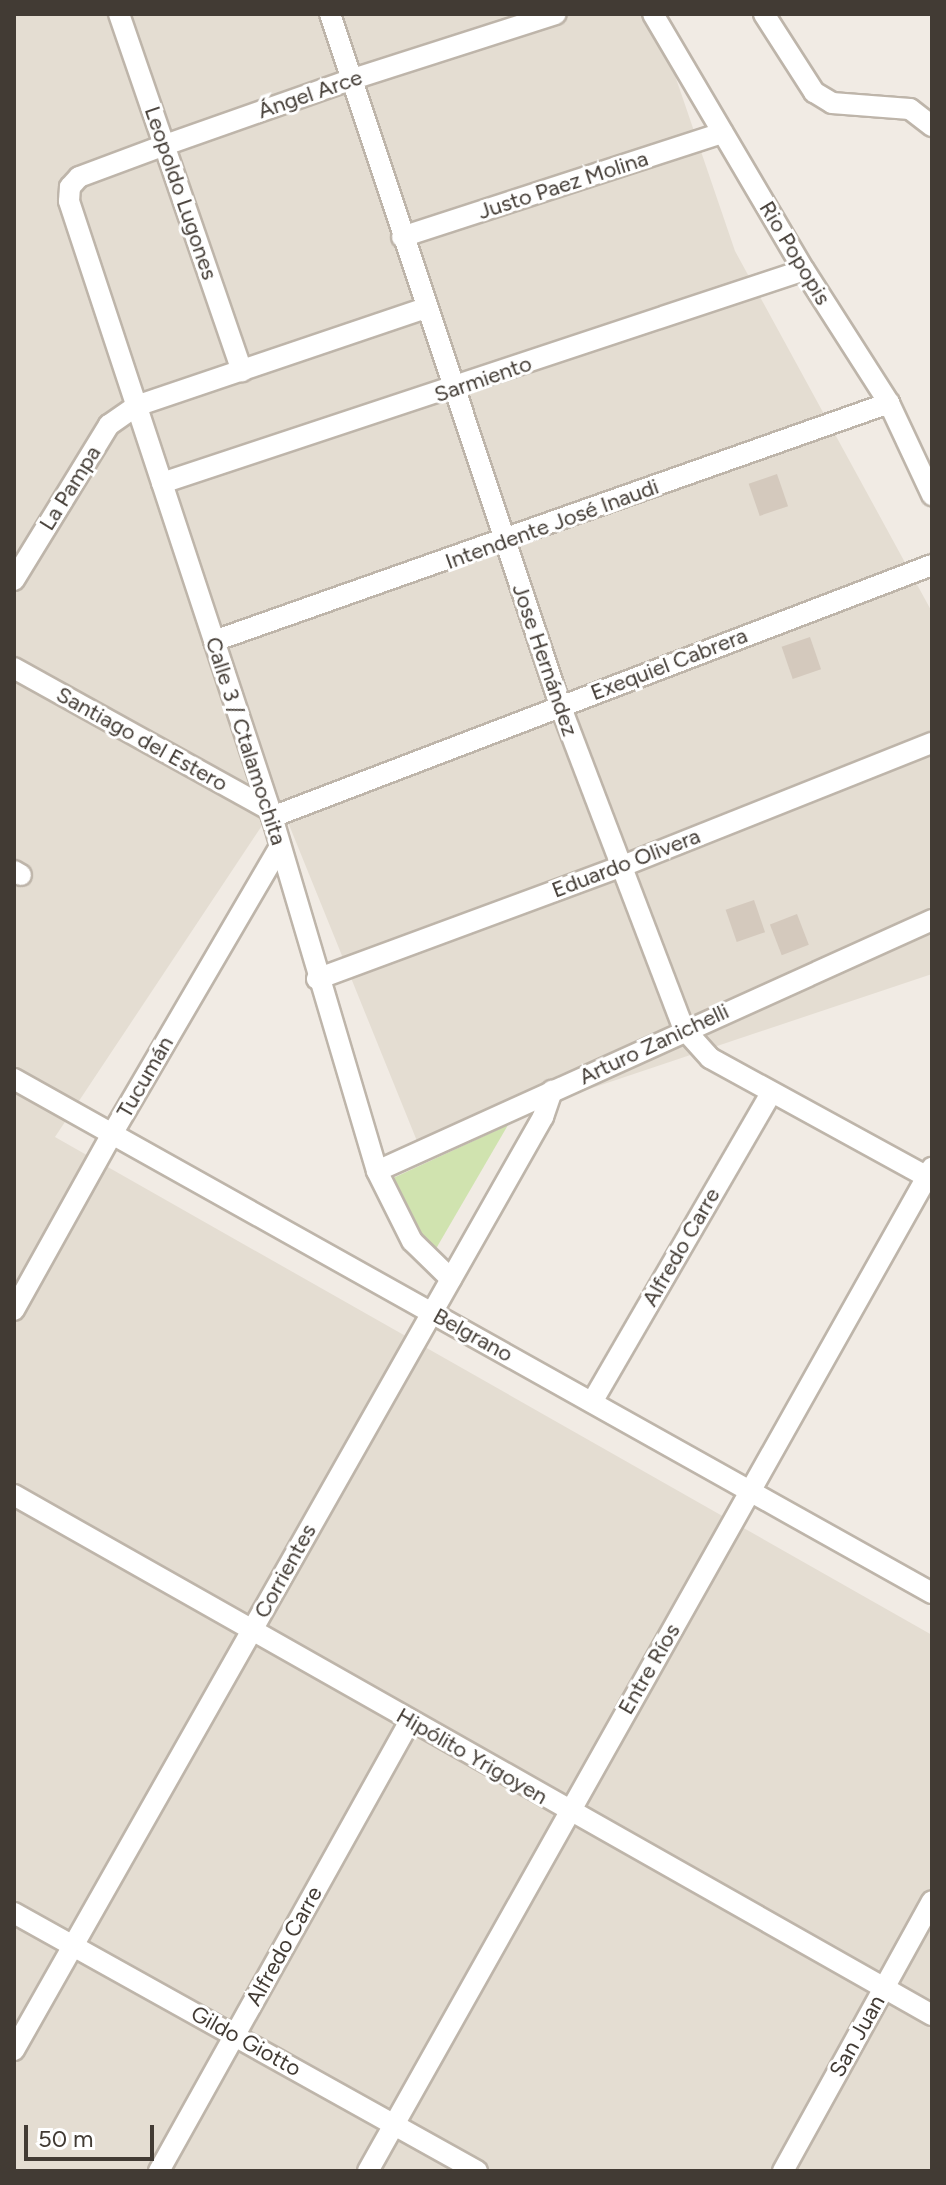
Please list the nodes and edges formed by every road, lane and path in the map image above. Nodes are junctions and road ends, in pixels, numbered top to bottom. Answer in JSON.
{"nodes":[{"id":1,"x":119,"y":14,"type":"edge"},
{"id":2,"x":330,"y":14,"type":"edge"},
{"id":3,"x":556,"y":14,"type":"edge"},
{"id":4,"x":653,"y":14,"type":"edge"},
{"id":5,"x":764,"y":14,"type":"edge"},
{"id":6,"x":350,"y":80,"type":"junction"},
{"id":7,"x":932,"y":126,"type":"edge"},
{"id":8,"x":723,"y":133,"type":"junction"},
{"id":9,"x":165,"y":145,"type":"junction"},
{"id":10,"x":70,"y":187,"type":"joint"},
{"id":11,"x":402,"y":237,"type":"junction"},
{"id":12,"x":804,"y":270,"type":"junction"},
{"id":13,"x":426,"y":308,"type":"junction"},
{"id":14,"x":242,"y":371,"type":"junction"},
{"id":15,"x":453,"y":389,"type":"junction"},
{"id":16,"x":889,"y":403,"type":"junction"},
{"id":17,"x":136,"y":406,"type":"junction"},
{"id":18,"x":162,"y":483,"type":"junction"},
{"id":19,"x":932,"y":495,"type":"edge"},
{"id":20,"x":505,"y":541,"type":"junction"},
{"id":21,"x":932,"y":565,"type":"edge"},
{"id":22,"x":14,"y":580,"type":"edge"},
{"id":23,"x":214,"y":641,"type":"junction"},
{"id":24,"x":14,"y":668,"type":"edge"},
{"id":25,"x":560,"y":705,"type":"junction"},
{"id":26,"x":932,"y":743,"type":"edge"},
{"id":27,"x":271,"y":814,"type":"junction"},
{"id":28,"x":280,"y":847,"type":"junction"},
{"id":29,"x":620,"y":867,"type":"junction"},
{"id":30,"x":932,"y":920,"type":"edge"},
{"id":31,"x":317,"y":979,"type":"junction"},
{"id":32,"x":684,"y":1029,"type":"junction"},
{"id":33,"x":14,"y":1079,"type":"edge"},
{"id":34,"x":552,"y":1091,"type":"junction"},
{"id":35,"x":771,"y":1093,"type":"junction"},
{"id":36,"x":112,"y":1134,"type":"junction"},
{"id":37,"x":377,"y":1171,"type":"junction"},
{"id":38,"x":930,"y":1173,"type":"edge"},
{"id":39,"x":451,"y":1279,"type":"junction"},
{"id":40,"x":14,"y":1310,"type":"edge"},
{"id":41,"x":431,"y":1311,"type":"junction"},
{"id":42,"x":592,"y":1402,"type":"junction"},
{"id":43,"x":751,"y":1490,"type":"junction"},
{"id":44,"x":14,"y":1495,"type":"edge"},
{"id":45,"x":932,"y":1593,"type":"edge"},
{"id":46,"x":252,"y":1631,"type":"junction"},
{"id":47,"x":410,"y":1721,"type":"junction"},
{"id":48,"x":569,"y":1811,"type":"junction"},
{"id":49,"x":932,"y":1901,"type":"edge"},
{"id":50,"x":14,"y":1913,"type":"edge"},
{"id":51,"x":73,"y":1945,"type":"junction"},
{"id":52,"x":883,"y":1988,"type":"junction"},
{"id":53,"x":932,"y":2015,"type":"edge"},
{"id":54,"x":235,"y":2035,"type":"junction"},
{"id":55,"x":14,"y":2050,"type":"edge"},
{"id":56,"x":394,"y":2123,"type":"junction"},
{"id":57,"x":159,"y":2171,"type":"edge"},
{"id":58,"x":368,"y":2171,"type":"edge"},
{"id":59,"x":477,"y":2171,"type":"edge"},
{"id":60,"x":783,"y":2171,"type":"edge"}],
"edges":[{"from":1,"to":9,"type":"street","name":"Leopoldo Lugones"},
{"from":2,"to":6,"type":"street","name":"Jose Hernández"},
{"from":3,"to":6,"type":"street","name":"Ángel Arce"},
{"from":4,"to":8,"type":"street","name":"Rio Popopis"},
{"from":5,"to":7,"type":"street"},
{"from":6,"to":9,"type":"street","name":"Ángel Arce"},
{"from":6,"to":11,"type":"street","name":"Jose Hernández"},
{"from":8,"to":11,"type":"street","name":"Justo Paez Molina"},
{"from":8,"to":12,"type":"street","name":"Rio Popopis"},
{"from":9,"to":10,"type":"street","name":"Ángel Arce"},
{"from":9,"to":14,"type":"street","name":"Leopoldo Lugones"},
{"from":10,"to":17,"type":"street","name":"Calle 3 / Ctalamochita"},
{"from":11,"to":13,"type":"street","name":"Jose Hernández"},
{"from":12,"to":15,"type":"street","name":"Sarmiento"},
{"from":12,"to":16,"type":"street","name":"Rio Popopis"},
{"from":13,"to":14,"type":"street"},
{"from":13,"to":15,"type":"street","name":"Jose Hernández"},
{"from":14,"to":17,"type":"street"},
{"from":15,"to":18,"type":"street","name":"Sarmiento"},
{"from":15,"to":20,"type":"street","name":"Jose Hernández"},
{"from":16,"to":19,"type":"street","name":"Rio Popopis"},
{"from":16,"to":20,"type":"street","name":"Intendente José Inaudi"},
{"from":17,"to":18,"type":"street","name":"Calle 3 / Ctalamochita"},
{"from":17,"to":22,"type":"street","name":"La Pampa"},
{"from":18,"to":23,"type":"street","name":"Calle 3 / Ctalamochita"},
{"from":20,"to":23,"type":"street","name":"Intendente José Inaudi"},
{"from":20,"to":25,"type":"street","name":"Jose Hernández"},
{"from":21,"to":25,"type":"street","name":"Exequiel Cabrera"},
{"from":23,"to":27,"type":"street","name":"Calle 3 / Ctalamochita"},
{"from":24,"to":27,"type":"street","name":"Santiago del Estero"},
{"from":25,"to":27,"type":"street","name":"Exequiel Cabrera"},
{"from":25,"to":29,"type":"street","name":"Jose Hernández"},
{"from":26,"to":29,"type":"street","name":"Eduardo Olivera"},
{"from":27,"to":28,"type":"street","name":"Calle 3 / Ctalamochita"},
{"from":28,"to":31,"type":"street","name":"Calle 3 / Ctalamochita"},
{"from":28,"to":36,"type":"street","name":"Tucumán"},
{"from":29,"to":31,"type":"street","name":"Eduardo Olivera"},
{"from":29,"to":32,"type":"street","name":"Jose Hernández"},
{"from":30,"to":32,"type":"street","name":"Arturo Zanichelli"},
{"from":31,"to":37,"type":"street","name":"Calle 3 / Ctalamochita"},
{"from":32,"to":34,"type":"street","name":"Arturo Zanichelli"},
{"from":32,"to":35,"type":"street","name":"Jose Hernández"},
{"from":33,"to":36,"type":"street","name":"Belgrano"},
{"from":34,"to":37,"type":"street","name":"Arturo Zanichelli"},
{"from":34,"to":39,"type":"street","name":"Corrientes"},
{"from":35,"to":38,"type":"street","name":"Jose Hernández"},
{"from":35,"to":42,"type":"street","name":"Alfredo Carre"},
{"from":36,"to":40,"type":"street","name":"Tucumán"},
{"from":36,"to":41,"type":"street","name":"Belgrano"},
{"from":37,"to":39,"type":"street","name":"Calle 3 / Ctalamochita"},
{"from":38,"to":43,"type":"street","name":"Entre Ríos"},
{"from":39,"to":41,"type":"street","name":"Corrientes"},
{"from":41,"to":42,"type":"street","name":"Belgrano"},
{"from":41,"to":46,"type":"street","name":"Corrientes"},
{"from":42,"to":43,"type":"street","name":"Belgrano"},
{"from":43,"to":45,"type":"street","name":"Belgrano"},
{"from":43,"to":48,"type":"street","name":"Entre Ríos"},
{"from":44,"to":46,"type":"street","name":"Hipólito Yrigoyen"},
{"from":46,"to":47,"type":"street","name":"Hipólito Yrigoyen"},
{"from":46,"to":51,"type":"street","name":"Corrientes"},
{"from":47,"to":48,"type":"street","name":"Hipólito Yrigoyen"},
{"from":47,"to":54,"type":"street","name":"Alfredo Carre"},
{"from":48,"to":52,"type":"street","name":"Hipólito Yrigoyen"},
{"from":48,"to":56,"type":"street","name":"Entre Ríos"},
{"from":49,"to":52,"type":"street","name":"San Juan"},
{"from":50,"to":51,"type":"street","name":"Gildo Giotto"},
{"from":51,"to":54,"type":"street","name":"Gildo Giotto"},
{"from":51,"to":55,"type":"street","name":"Corrientes"},
{"from":52,"to":53,"type":"street","name":"Hipólito Yrigoyen"},
{"from":52,"to":60,"type":"street","name":"San Juan"},
{"from":54,"to":56,"type":"street","name":"Gildo Giotto"},
{"from":54,"to":57,"type":"street","name":"Alfredo Carre"},
{"from":56,"to":58,"type":"street","name":"Entre Ríos"},
{"from":56,"to":59,"type":"street","name":"Gildo Giotto"}]}
